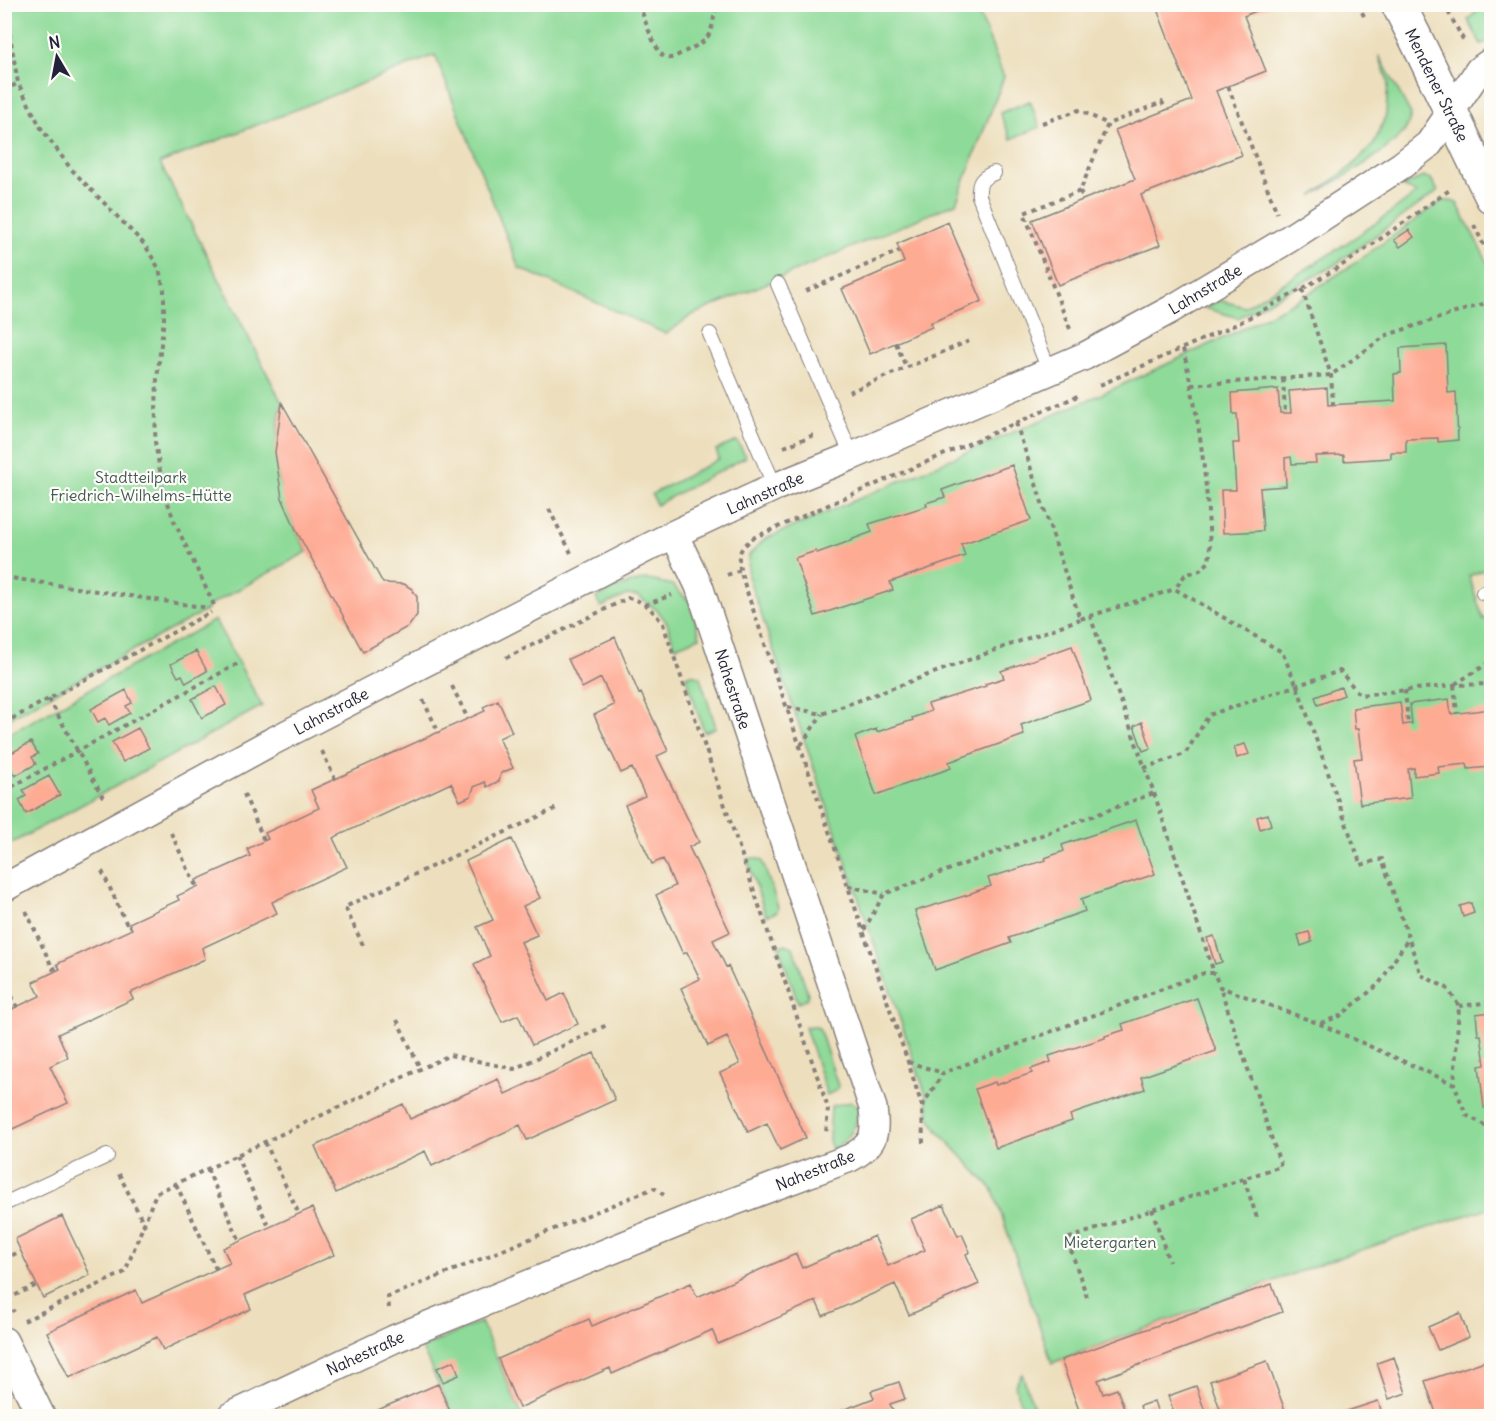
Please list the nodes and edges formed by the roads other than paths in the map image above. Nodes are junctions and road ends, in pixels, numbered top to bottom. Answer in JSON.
{"nodes":[{"id":1,"x":1398,"y":4,"type":"edge"},
{"id":2,"x":1491,"y":61,"type":"edge"},
{"id":3,"x":1450,"y":111,"type":"junction"},
{"id":4,"x":994,"y":173,"type":"dead end"},
{"id":5,"x":1491,"y":197,"type":"edge"},
{"id":6,"x":778,"y":284,"type":"dead end"},
{"id":7,"x":710,"y":334,"type":"dead end"},
{"id":8,"x":1049,"y":370,"type":"junction"},
{"id":9,"x":852,"y":456,"type":"junction"},
{"id":10,"x":775,"y":487,"type":"junction"},
{"id":11,"x":674,"y":534,"type":"junction"},
{"id":12,"x":4,"y":888,"type":"edge"},
{"id":13,"x":107,"y":1156,"type":"dead end"},
{"id":14,"x":4,"y":1204,"type":"edge"},
{"id":15,"x":12,"y":1332,"type":"edge"},
{"id":16,"x":41,"y":1416,"type":"edge"},
{"id":17,"x":231,"y":1416,"type":"edge"}],
"edges":[{"from":1,"to":3,"type":"street","name":"Mendener Straße"},
{"from":2,"to":3,"type":"street","name":"Lahnstraße"},
{"from":3,"to":5,"type":"street","name":"Mendener Straße"},
{"from":3,"to":8,"type":"street","name":"Lahnstraße"},
{"from":4,"to":8,"type":"lane"},
{"from":6,"to":9,"type":"lane"},
{"from":7,"to":10,"type":"lane"},
{"from":8,"to":9,"type":"street","name":"Lahnstraße"},
{"from":9,"to":10,"type":"street","name":"Lahnstraße"},
{"from":10,"to":11,"type":"street","name":"Lahnstraße"},
{"from":11,"to":12,"type":"street","name":"Lahnstraße"},
{"from":11,"to":17,"type":"street","name":"Nahestraße"},
{"from":13,"to":14,"type":"lane"},
{"from":15,"to":16,"type":"street"}]}
